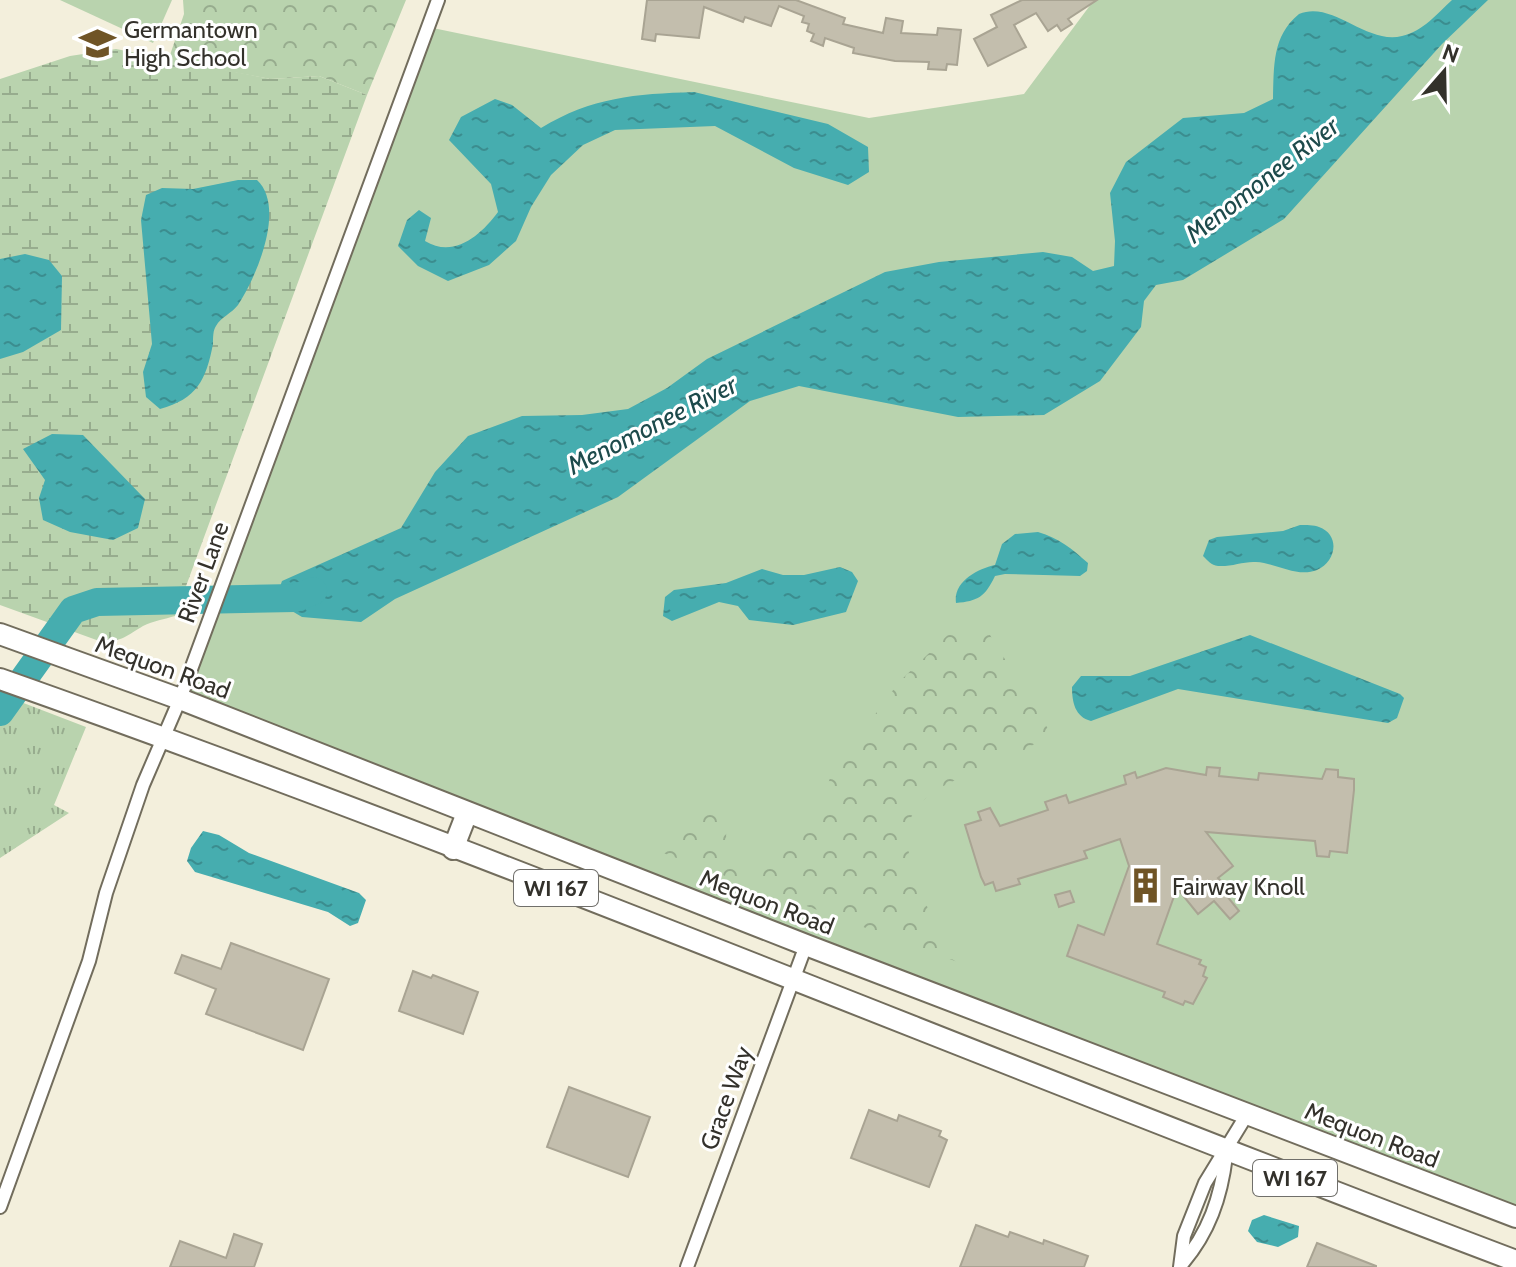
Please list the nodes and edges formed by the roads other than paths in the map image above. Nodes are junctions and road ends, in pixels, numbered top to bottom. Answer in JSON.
{"nodes":[{"id":1,"x":438,"y":0,"type":"edge"},
{"id":2,"x":0,"y":634,"type":"edge"},
{"id":3,"x":2,"y":680,"type":"edge"},
{"id":4,"x":180,"y":699,"type":"junction"},
{"id":5,"x":162,"y":736,"type":"junction"},
{"id":6,"x":467,"y":813,"type":"junction"},
{"id":7,"x":453,"y":849,"type":"junction"},
{"id":8,"x":806,"y":945,"type":"junction"},
{"id":9,"x":793,"y":980,"type":"junction"},
{"id":10,"x":1246,"y":1116,"type":"junction"},
{"id":11,"x":1227,"y":1152,"type":"junction"},
{"id":12,"x":0,"y":1207,"type":"edge"},
{"id":13,"x":1516,"y":1217,"type":"edge"},
{"id":14,"x":1516,"y":1261,"type":"edge"},
{"id":15,"x":1181,"y":1266,"type":"edge"},
{"id":16,"x":687,"y":1267,"type":"edge"}],
"edges":[{"from":1,"to":4,"type":"street","name":"River Lane"},
{"from":2,"to":4,"type":"main road","name":"Mequon Road","number":"WI 167"},
{"from":3,"to":5,"type":"main road","number":"WI 167"},
{"from":4,"to":5,"type":"street","name":"River Lane"},
{"from":4,"to":6,"type":"main road","name":"Mequon Road","number":"WI 167"},
{"from":5,"to":7,"type":"main road","number":"WI 167"},
{"from":5,"to":12,"type":"street","name":"River Lane"},
{"from":6,"to":7,"type":"main road"},
{"from":6,"to":8,"type":"main road","name":"Mequon Road","number":"WI 167"},
{"from":7,"to":9,"type":"main road","number":"WI 167"},
{"from":8,"to":9,"type":"street","name":"Grace Way"},
{"from":8,"to":10,"type":"main road","name":"Mequon Road","number":"WI 167"},
{"from":9,"to":11,"type":"main road","number":"WI 167"},
{"from":9,"to":16,"type":"street","name":"Grace Way"},
{"from":10,"to":11,"type":"street"},
{"from":10,"to":13,"type":"main road","name":"Mequon Road","number":"WI 167"},
{"from":11,"to":14,"type":"main road","number":"WI 167"},
{"from":11,"to":15,"type":"street"}]}
